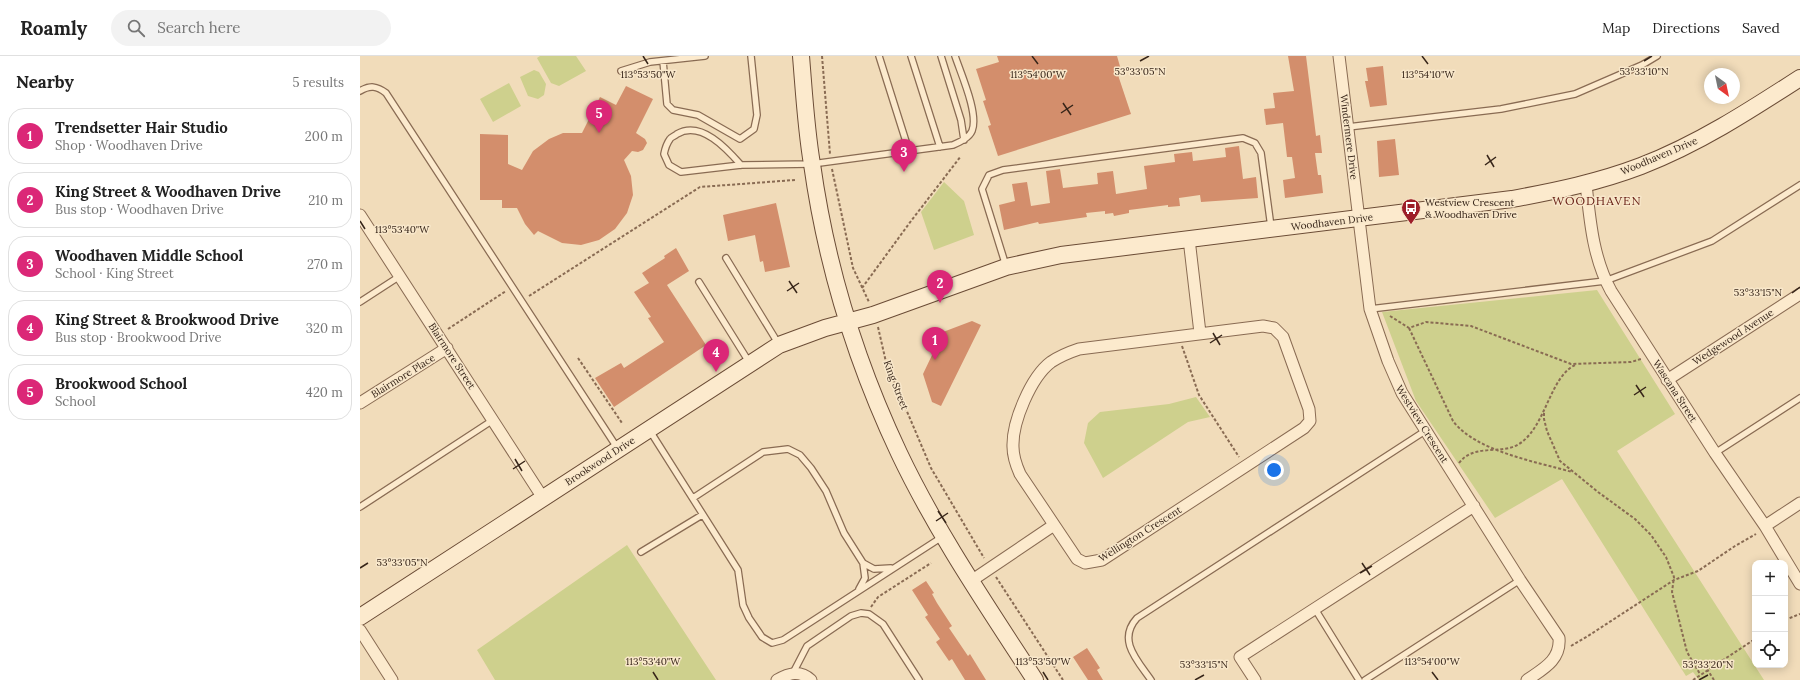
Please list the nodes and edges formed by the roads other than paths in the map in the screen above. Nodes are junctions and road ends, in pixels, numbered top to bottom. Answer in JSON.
{"nodes":[{"id":1,"x":705,"y":56,"type":"edge"},
{"id":2,"x":751,"y":56,"type":"edge"},
{"id":3,"x":802,"y":56,"type":"edge"},
{"id":4,"x":879,"y":56,"type":"edge"},
{"id":5,"x":911,"y":56,"type":"edge"},
{"id":6,"x":941,"y":56,"type":"edge"},
{"id":7,"x":955,"y":56,"type":"edge"},
{"id":8,"x":1339,"y":56,"type":"edge"},
{"id":9,"x":1658,"y":56,"type":"edge"},
{"id":10,"x":663,"y":61,"type":"junction"},
{"id":11,"x":622,"y":72,"type":"dead end"},
{"id":12,"x":1800,"y":78,"type":"edge"},
{"id":13,"x":360,"y":91,"type":"edge"},
{"id":14,"x":1348,"y":127,"type":"junction"},
{"id":15,"x":964,"y":140,"type":"junction"},
{"id":16,"x":940,"y":147,"type":"junction"},
{"id":17,"x":909,"y":151,"type":"junction"},
{"id":18,"x":812,"y":164,"type":"junction"},
{"id":19,"x":741,"y":165,"type":"junction"},
{"id":20,"x":1586,"y":184,"type":"junction"},
{"id":21,"x":1800,"y":185,"type":"edge"},
{"id":22,"x":360,"y":215,"type":"edge"},
{"id":23,"x":1359,"y":219,"type":"junction"},
{"id":24,"x":1271,"y":229,"type":"junction"},
{"id":25,"x":1189,"y":239,"type":"junction"},
{"id":26,"x":726,"y":258,"type":"dead end"},
{"id":27,"x":1006,"y":267,"type":"junction"},
{"id":28,"x":400,"y":276,"type":"junction"},
{"id":29,"x":1605,"y":281,"type":"junction"},
{"id":30,"x":699,"y":282,"type":"dead end"},
{"id":31,"x":1800,"y":294,"type":"edge"},
{"id":32,"x":360,"y":302,"type":"edge"},
{"id":33,"x":1370,"y":309,"type":"junction"},
{"id":34,"x":847,"y":322,"type":"junction"},
{"id":35,"x":1200,"y":333,"type":"junction"},
{"id":36,"x":779,"y":345,"type":"junction"},
{"id":37,"x":447,"y":348,"type":"junction"},
{"id":38,"x":750,"y":364,"type":"junction"},
{"id":39,"x":1667,"y":380,"type":"junction"},
{"id":40,"x":1800,"y":398,"type":"edge"},
{"id":41,"x":360,"y":403,"type":"edge"},
{"id":42,"x":493,"y":420,"type":"junction"},
{"id":43,"x":649,"y":429,"type":"junction"},
{"id":44,"x":1425,"y":431,"type":"junction"},
{"id":45,"x":618,"y":449,"type":"junction"},
{"id":46,"x":1715,"y":453,"type":"junction"},
{"id":47,"x":543,"y":498,"type":"junction"},
{"id":48,"x":693,"y":498,"type":"junction"},
{"id":49,"x":1800,"y":503,"type":"edge"},
{"id":50,"x":1474,"y":506,"type":"junction"},
{"id":51,"x":360,"y":507,"type":"edge"},
{"id":52,"x":702,"y":515,"type":"junction"},
{"id":53,"x":1054,"y":525,"type":"junction"},
{"id":54,"x":1765,"y":526,"type":"junction"},
{"id":55,"x":944,"y":536,"type":"junction"},
{"id":56,"x":642,"y":552,"type":"dead end"},
{"id":57,"x":863,"y":563,"type":"junction"},
{"id":58,"x":893,"y":568,"type":"junction"},
{"id":59,"x":1520,"y":580,"type":"junction"},
{"id":60,"x":971,"y":581,"type":"junction"},
{"id":61,"x":1800,"y":584,"type":"edge"},
{"id":62,"x":858,"y":591,"type":"junction"},
{"id":63,"x":1315,"y":609,"type":"junction"},
{"id":64,"x":360,"y":617,"type":"edge"},
{"id":65,"x":360,"y":630,"type":"edge"},
{"id":66,"x":793,"y":673,"type":"junction"},
{"id":67,"x":392,"y":680,"type":"edge"},
{"id":68,"x":777,"y":680,"type":"edge"},
{"id":69,"x":811,"y":680,"type":"edge"},
{"id":70,"x":919,"y":680,"type":"edge"},
{"id":71,"x":1035,"y":680,"type":"edge"},
{"id":72,"x":1150,"y":680,"type":"edge"},
{"id":73,"x":1255,"y":680,"type":"edge"},
{"id":74,"x":1360,"y":680,"type":"edge"},
{"id":75,"x":1365,"y":680,"type":"edge"},
{"id":76,"x":1527,"y":680,"type":"edge"}],
"edges":[{"from":1,"to":10,"type":"lane"},
{"from":2,"to":10,"type":"lane"},
{"from":3,"to":18,"type":"street"},
{"from":4,"to":17,"type":"lane"},
{"from":5,"to":16,"type":"lane"},
{"from":6,"to":15,"type":"lane"},
{"from":7,"to":15,"type":"lane"},
{"from":8,"to":14,"type":"street","name":"Windermere Drive"},
{"from":9,"to":14,"type":"lane"},
{"from":10,"to":11,"type":"lane"},
{"from":12,"to":20,"type":"street","name":"Woodhaven Drive"},
{"from":13,"to":45,"type":"lane"},
{"from":14,"to":23,"type":"street","name":"Windermere Drive"},
{"from":15,"to":16,"type":"lane"},
{"from":16,"to":17,"type":"lane"},
{"from":17,"to":18,"type":"lane"},
{"from":18,"to":19,"type":"lane"},
{"from":18,"to":34,"type":"street"},
{"from":19,"to":19,"type":"lane"},
{"from":20,"to":23,"type":"street","name":"Woodhaven Drive"},
{"from":20,"to":29,"type":"street","name":"Wascana Street"},
{"from":21,"to":29,"type":"lane"},
{"from":22,"to":28,"type":"street","name":"Blairmore Street"},
{"from":23,"to":24,"type":"street","name":"Woodhaven Drive"},
{"from":23,"to":33,"type":"street","name":"Westview Crescent"},
{"from":24,"to":25,"type":"street","name":"Woodhaven Drive"},
{"from":24,"to":27,"type":"lane"},
{"from":25,"to":27,"type":"street","name":"Woodhaven Drive"},
{"from":25,"to":35,"type":"street"},
{"from":26,"to":36,"type":"lane"},
{"from":27,"to":34,"type":"street","name":"Woodhaven Drive"},
{"from":28,"to":32,"type":"lane"},
{"from":28,"to":37,"type":"street","name":"Blairmore Street"},
{"from":29,"to":33,"type":"lane"},
{"from":29,"to":39,"type":"street","name":"Wascana Street"},
{"from":30,"to":38,"type":"lane"},
{"from":31,"to":39,"type":"street","name":"Wedgewood Avenue"},
{"from":33,"to":44,"type":"street","name":"Westview Crescent"},
{"from":34,"to":36,"type":"street","name":"Brookwood Drive"},
{"from":34,"to":55,"type":"street"},
{"from":35,"to":53,"type":"street","name":"Wellington Crescent"},
{"from":35,"to":53,"type":"street","name":"Wellington Crescent"},
{"from":36,"to":38,"type":"street","name":"Brookwood Drive"},
{"from":37,"to":41,"type":"street","name":"Blairmore Place"},
{"from":37,"to":42,"type":"street","name":"Blairmore Street"},
{"from":38,"to":43,"type":"street","name":"Brookwood Drive"},
{"from":39,"to":46,"type":"street","name":"Wascana Street"},
{"from":40,"to":46,"type":"lane"},
{"from":42,"to":47,"type":"street","name":"Blairmore Street"},
{"from":42,"to":51,"type":"lane"},
{"from":43,"to":45,"type":"street","name":"Brookwood Drive"},
{"from":43,"to":48,"type":"lane"},
{"from":44,"to":50,"type":"street","name":"Westview Crescent"},
{"from":44,"to":72,"type":"lane"},
{"from":45,"to":47,"type":"street","name":"Brookwood Drive"},
{"from":46,"to":54,"type":"street","name":"Wascana Street"},
{"from":47,"to":64,"type":"street","name":"Brookwood Drive"},
{"from":48,"to":52,"type":"lane"},
{"from":48,"to":57,"type":"lane"},
{"from":49,"to":54,"type":"street"},
{"from":50,"to":59,"type":"street","name":"Westview Crescent"},
{"from":50,"to":63,"type":"street"},
{"from":52,"to":56,"type":"lane"},
{"from":52,"to":62,"type":"lane"},
{"from":53,"to":60,"type":"street"},
{"from":54,"to":61,"type":"street","name":"Wascana Street"},
{"from":55,"to":58,"type":"lane"},
{"from":55,"to":60,"type":"street"},
{"from":57,"to":58,"type":"lane"},
{"from":57,"to":62,"type":"lane"},
{"from":58,"to":62,"type":"lane"},
{"from":59,"to":75,"type":"lane"},
{"from":59,"to":76,"type":"street","name":"Westview Crescent"},
{"from":60,"to":71,"type":"street"},
{"from":63,"to":73,"type":"street"},
{"from":63,"to":74,"type":"lane"},
{"from":65,"to":67,"type":"street"},
{"from":66,"to":68,"type":"street"},
{"from":66,"to":69,"type":"street"},
{"from":66,"to":70,"type":"lane"}]}
